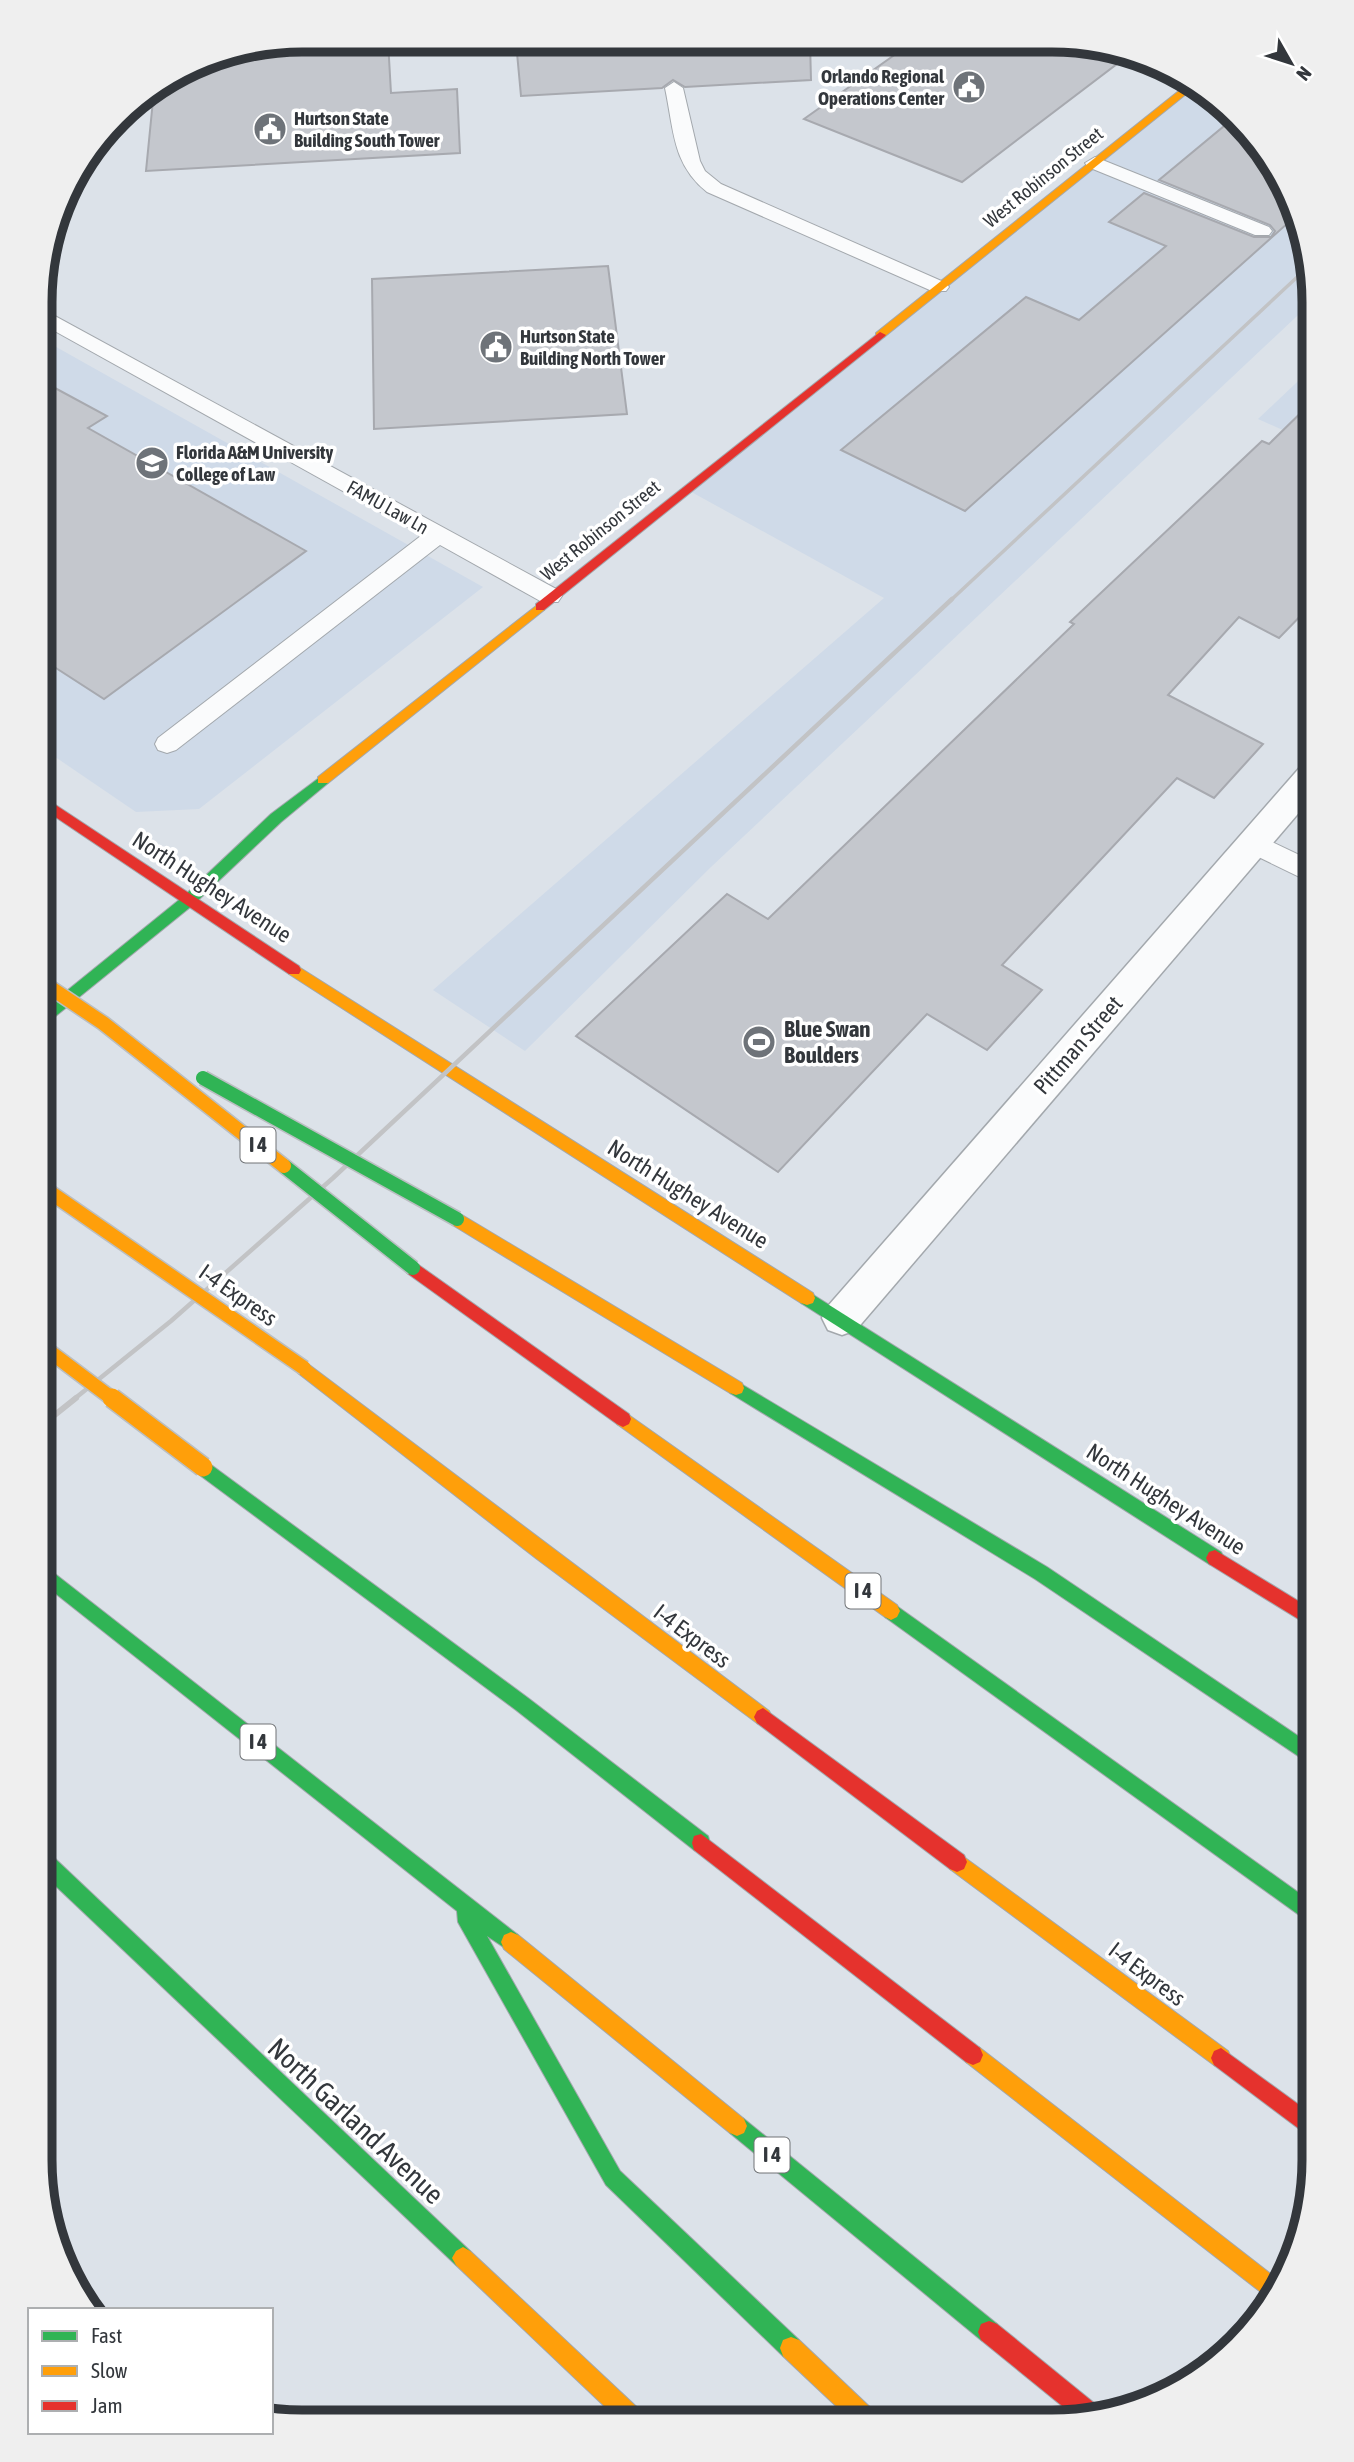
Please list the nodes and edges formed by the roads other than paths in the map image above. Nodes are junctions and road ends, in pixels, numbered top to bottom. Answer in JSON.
{"nodes":[{"id":1,"x":674,"y":88,"type":"dead end"},
{"id":2,"x":1184,"y":91,"type":"edge"},
{"id":3,"x":1095,"y":163,"type":"junction"},
{"id":4,"x":1262,"y":231,"type":"dead end"},
{"id":5,"x":939,"y":288,"type":"junction"},
{"id":6,"x":52,"y":321,"type":"edge"},
{"id":7,"x":438,"y":535,"type":"junction"},
{"id":8,"x":550,"y":596,"type":"junction"},
{"id":9,"x":167,"y":744,"type":"dead end"},
{"id":10,"x":1302,"y":787,"type":"edge"},
{"id":11,"x":52,"y":808,"type":"edge"},
{"id":12,"x":1253,"y":843,"type":"junction"},
{"id":13,"x":1302,"y":868,"type":"edge"},
{"id":14,"x":189,"y":900,"type":"junction"},
{"id":15,"x":52,"y":989,"type":"edge"},
{"id":16,"x":52,"y":1011,"type":"edge"},
{"id":17,"x":103,"y":1023,"type":"junction"},
{"id":18,"x":52,"y":1194,"type":"edge"},
{"id":19,"x":842,"y":1318,"type":"junction"},
{"id":20,"x":52,"y":1353,"type":"edge"},
{"id":21,"x":52,"y":1581,"type":"edge"},
{"id":22,"x":1302,"y":1613,"type":"edge"},
{"id":23,"x":1302,"y":1750,"type":"edge"},
{"id":24,"x":52,"y":1869,"type":"edge"},
{"id":25,"x":454,"y":1895,"type":"junction"},
{"id":26,"x":1302,"y":1907,"type":"edge"},
{"id":27,"x":1302,"y":2119,"type":"edge"},
{"id":28,"x":1268,"y":2285,"type":"edge"},
{"id":29,"x":1082,"y":2407,"type":"edge"},
{"id":30,"x":623,"y":2410,"type":"edge"},
{"id":31,"x":856,"y":2410,"type":"edge"}],
"edges":[{"from":1,"to":5,"type":"lane"},
{"from":2,"to":3,"type":"main road","name":"West Robinson Street"},
{"from":3,"to":4,"type":"lane"},
{"from":3,"to":5,"type":"main road","name":"West Robinson Street"},
{"from":5,"to":8,"type":"main road","name":"West Robinson Street"},
{"from":6,"to":7,"type":"lane","name":"FAMU Law Ln"},
{"from":7,"to":8,"type":"lane","name":"FAMU Law Ln"},
{"from":7,"to":9,"type":"lane"},
{"from":8,"to":14,"type":"main road","name":"West Robinson Street"},
{"from":10,"to":12,"type":"street","name":"Pittman Street"},
{"from":11,"to":14,"type":"main road","name":"North Hughey Avenue"},
{"from":12,"to":13,"type":"lane"},
{"from":12,"to":19,"type":"street","name":"Pittman Street"},
{"from":14,"to":16,"type":"main road","name":"West Robinson Street"},
{"from":14,"to":19,"type":"main road","name":"North Hughey Avenue"},
{"from":15,"to":17,"type":"main road","number":"I 4","bridge":true},
{"from":17,"to":23,"type":"main road","bridge":true},
{"from":17,"to":26,"type":"main road","number":"I 4","bridge":true},
{"from":18,"to":27,"type":"main road","name":"I-4 Express","bridge":true},
{"from":19,"to":22,"type":"main road","name":"North Hughey Avenue"},
{"from":20,"to":28,"type":"main road","bridge":true},
{"from":21,"to":25,"type":"main road","number":"I 4"},
{"from":24,"to":30,"type":"main road","name":"North Garland Avenue"},
{"from":25,"to":29,"type":"main road","number":"I 4"},
{"from":25,"to":31,"type":"main road"}]}
